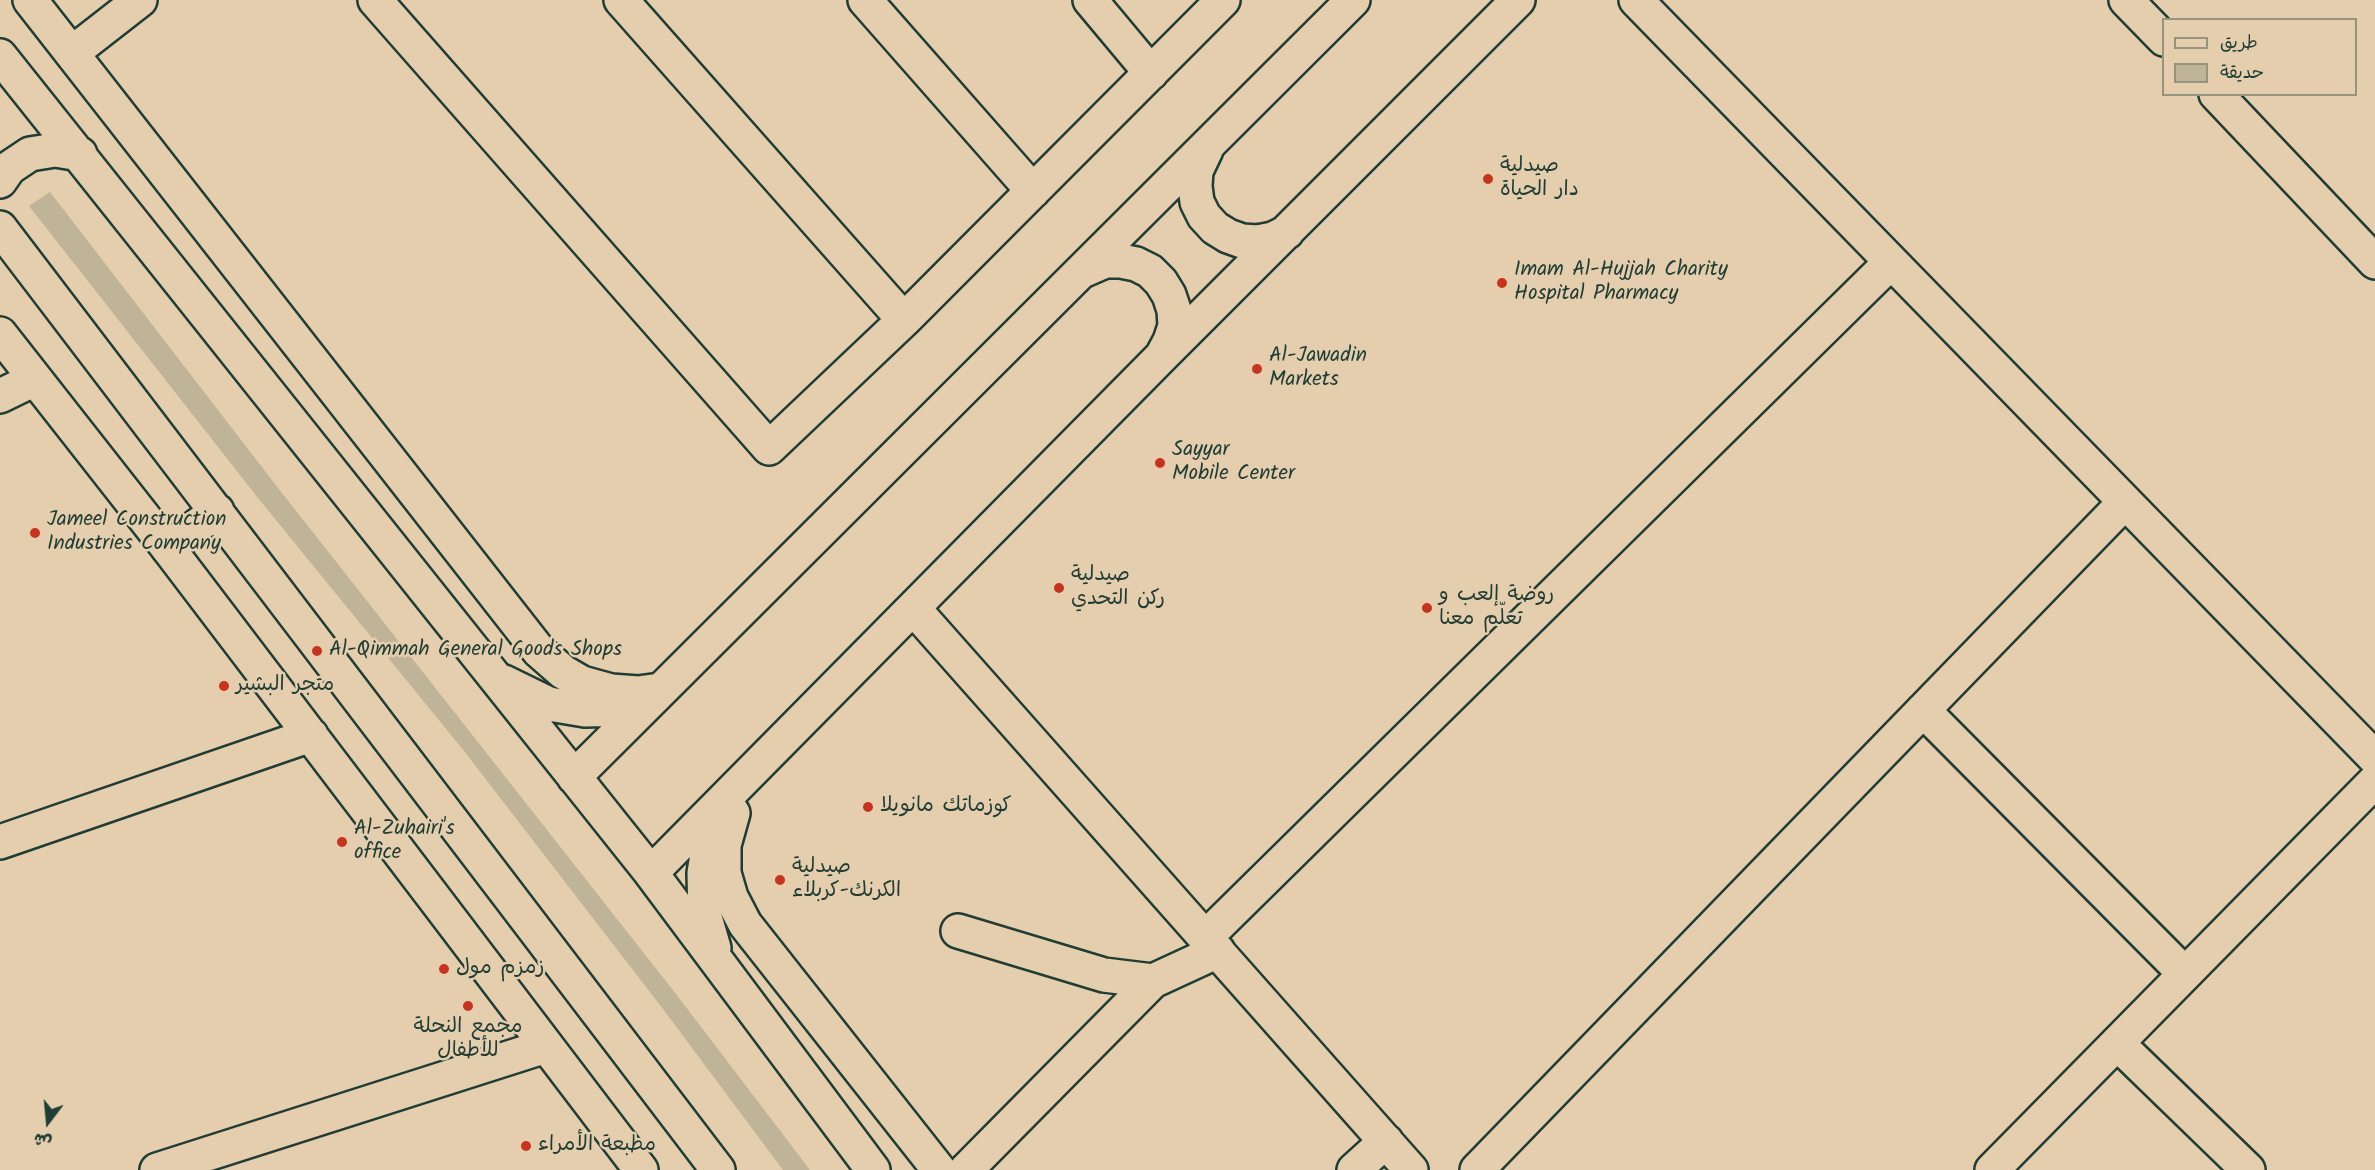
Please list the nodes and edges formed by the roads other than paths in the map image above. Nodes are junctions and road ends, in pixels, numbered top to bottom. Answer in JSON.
{"nodes":[{"id":1,"x":30,"y":0,"type":"edge"},
{"id":2,"x":140,"y":0,"type":"edge"},
{"id":3,"x":375,"y":0,"type":"edge"},
{"id":4,"x":621,"y":0,"type":"edge"},
{"id":5,"x":865,"y":0,"type":"edge"},
{"id":6,"x":1090,"y":0,"type":"edge"},
{"id":7,"x":1223,"y":0,"type":"edge"},
{"id":8,"x":1353,"y":0,"type":"edge"},
{"id":9,"x":1518,"y":0,"type":"edge"},
{"id":10,"x":1636,"y":0,"type":"edge"},
{"id":11,"x":2126,"y":0,"type":"edge"},
{"id":12,"x":2162,"y":38,"type":"edge"},
{"id":13,"x":72,"y":53,"type":"junction"},
{"id":14,"x":1,"y":62,"type":"edge"},
{"id":15,"x":1151,"y":73,"type":"junction"},
{"id":16,"x":2218,"y":96,"type":"edge"},
{"id":17,"x":1211,"y":143,"type":"junction"},
{"id":18,"x":80,"y":154,"type":"junction"},
{"id":19,"x":0,"y":181,"type":"edge"},
{"id":20,"x":1034,"y":191,"type":"junction"},
{"id":21,"x":0,"y":228,"type":"edge"},
{"id":22,"x":1288,"y":232,"type":"junction"},
{"id":23,"x":1891,"y":262,"type":"junction"},
{"id":24,"x":2375,"y":262,"type":"edge"},
{"id":25,"x":1077,"y":275,"type":"junction"},
{"id":26,"x":904,"y":320,"type":"junction"},
{"id":27,"x":0,"y":334,"type":"edge"},
{"id":28,"x":1163,"y":355,"type":"junction"},
{"id":29,"x":35,"y":379,"type":"junction"},
{"id":30,"x":0,"y":396,"type":"edge"},
{"id":31,"x":2125,"y":501,"type":"junction"},
{"id":32,"x":217,"y":511,"type":"junction"},
{"id":33,"x":168,"y":548,"type":"junction"},
{"id":34,"x":914,"y":609,"type":"junction"},
{"id":35,"x":494,"y":676,"type":"junction"},
{"id":36,"x":660,"y":690,"type":"junction"},
{"id":37,"x":1923,"y":710,"type":"junction"},
{"id":38,"x":311,"y":735,"type":"junction"},
{"id":39,"x":2375,"y":758,"type":"edge"},
{"id":40,"x":753,"y":771,"type":"junction"},
{"id":41,"x":574,"y":777,"type":"junction"},
{"id":42,"x":2375,"y":781,"type":"edge"},
{"id":43,"x":0,"y":842,"type":"edge"},
{"id":44,"x":651,"y":873,"type":"junction"},
{"id":45,"x":958,"y":931,"type":"dead end"},
{"id":46,"x":1212,"y":944,"type":"junction"},
{"id":47,"x":2185,"y":974,"type":"junction"},
{"id":48,"x":732,"y":981,"type":"junction"},
{"id":49,"x":1153,"y":981,"type":"junction"},
{"id":50,"x":2117,"y":1043,"type":"junction"},
{"id":51,"x":546,"y":1046,"type":"junction"},
{"id":52,"x":1386,"y":1141,"type":"junction"},
{"id":53,"x":222,"y":1160,"type":"edge"},
{"id":54,"x":157,"y":1170,"type":"edge"},
{"id":55,"x":641,"y":1170,"type":"edge"},
{"id":56,"x":718,"y":1170,"type":"edge"},
{"id":57,"x":873,"y":1170,"type":"edge"},
{"id":58,"x":939,"y":1170,"type":"edge"},
{"id":59,"x":966,"y":1170,"type":"edge"},
{"id":60,"x":1354,"y":1170,"type":"edge"},
{"id":61,"x":1411,"y":1170,"type":"edge"},
{"id":62,"x":1478,"y":1170,"type":"edge"},
{"id":63,"x":1992,"y":1170,"type":"edge"},
{"id":64,"x":2248,"y":1170,"type":"edge"}],
"edges":[{"from":1,"to":13,"type":"street"},
{"from":2,"to":13,"type":"street"},
{"from":3,"to":26,"type":"street"},
{"from":4,"to":26,"type":"street"},
{"from":5,"to":20,"type":"street"},
{"from":6,"to":15,"type":"street"},
{"from":7,"to":15,"type":"street"},
{"from":8,"to":17,"type":"street"},
{"from":9,"to":22,"type":"street"},
{"from":10,"to":23,"type":"street"},
{"from":11,"to":12,"type":"street"},
{"from":13,"to":36,"type":"street"},
{"from":14,"to":18,"type":"street"},
{"from":15,"to":20,"type":"street"},
{"from":16,"to":24,"type":"street"},
{"from":17,"to":22,"type":"street"},
{"from":17,"to":25,"type":"street"},
{"from":18,"to":19,"type":"street"},
{"from":18,"to":35,"type":"street"},
{"from":20,"to":26,"type":"street"},
{"from":21,"to":32,"type":"street"},
{"from":22,"to":28,"type":"street"},
{"from":23,"to":31,"type":"street"},
{"from":23,"to":46,"type":"street"},
{"from":25,"to":28,"type":"street"},
{"from":25,"to":36,"type":"street"},
{"from":27,"to":29,"type":"street"},
{"from":28,"to":34,"type":"street"},
{"from":29,"to":30,"type":"street"},
{"from":29,"to":33,"type":"street"},
{"from":31,"to":37,"type":"street"},
{"from":31,"to":39,"type":"street"},
{"from":32,"to":33,"type":"street"},
{"from":32,"to":56,"type":"street"},
{"from":33,"to":38,"type":"street"},
{"from":34,"to":40,"type":"street"},
{"from":34,"to":46,"type":"street"},
{"from":35,"to":36,"type":"street"},
{"from":35,"to":41,"type":"street"},
{"from":36,"to":41,"type":"street"},
{"from":37,"to":47,"type":"street"},
{"from":37,"to":62,"type":"street"},
{"from":38,"to":43,"type":"street"},
{"from":38,"to":51,"type":"street"},
{"from":40,"to":44,"type":"street"},
{"from":40,"to":48,"type":"street"},
{"from":40,"to":58,"type":"street"},
{"from":41,"to":44,"type":"street"},
{"from":42,"to":47,"type":"street"},
{"from":44,"to":48,"type":"street"},
{"from":45,"to":49,"type":"street"},
{"from":46,"to":49,"type":"street"},
{"from":46,"to":52,"type":"street"},
{"from":47,"to":50,"type":"street"},
{"from":48,"to":57,"type":"street"},
{"from":49,"to":59,"type":"street"},
{"from":50,"to":63,"type":"street"},
{"from":50,"to":64,"type":"street"},
{"from":51,"to":53,"type":"street"},
{"from":51,"to":55,"type":"street"},
{"from":52,"to":60,"type":"street"},
{"from":52,"to":61,"type":"street"},
{"from":53,"to":54,"type":"street"}]}
